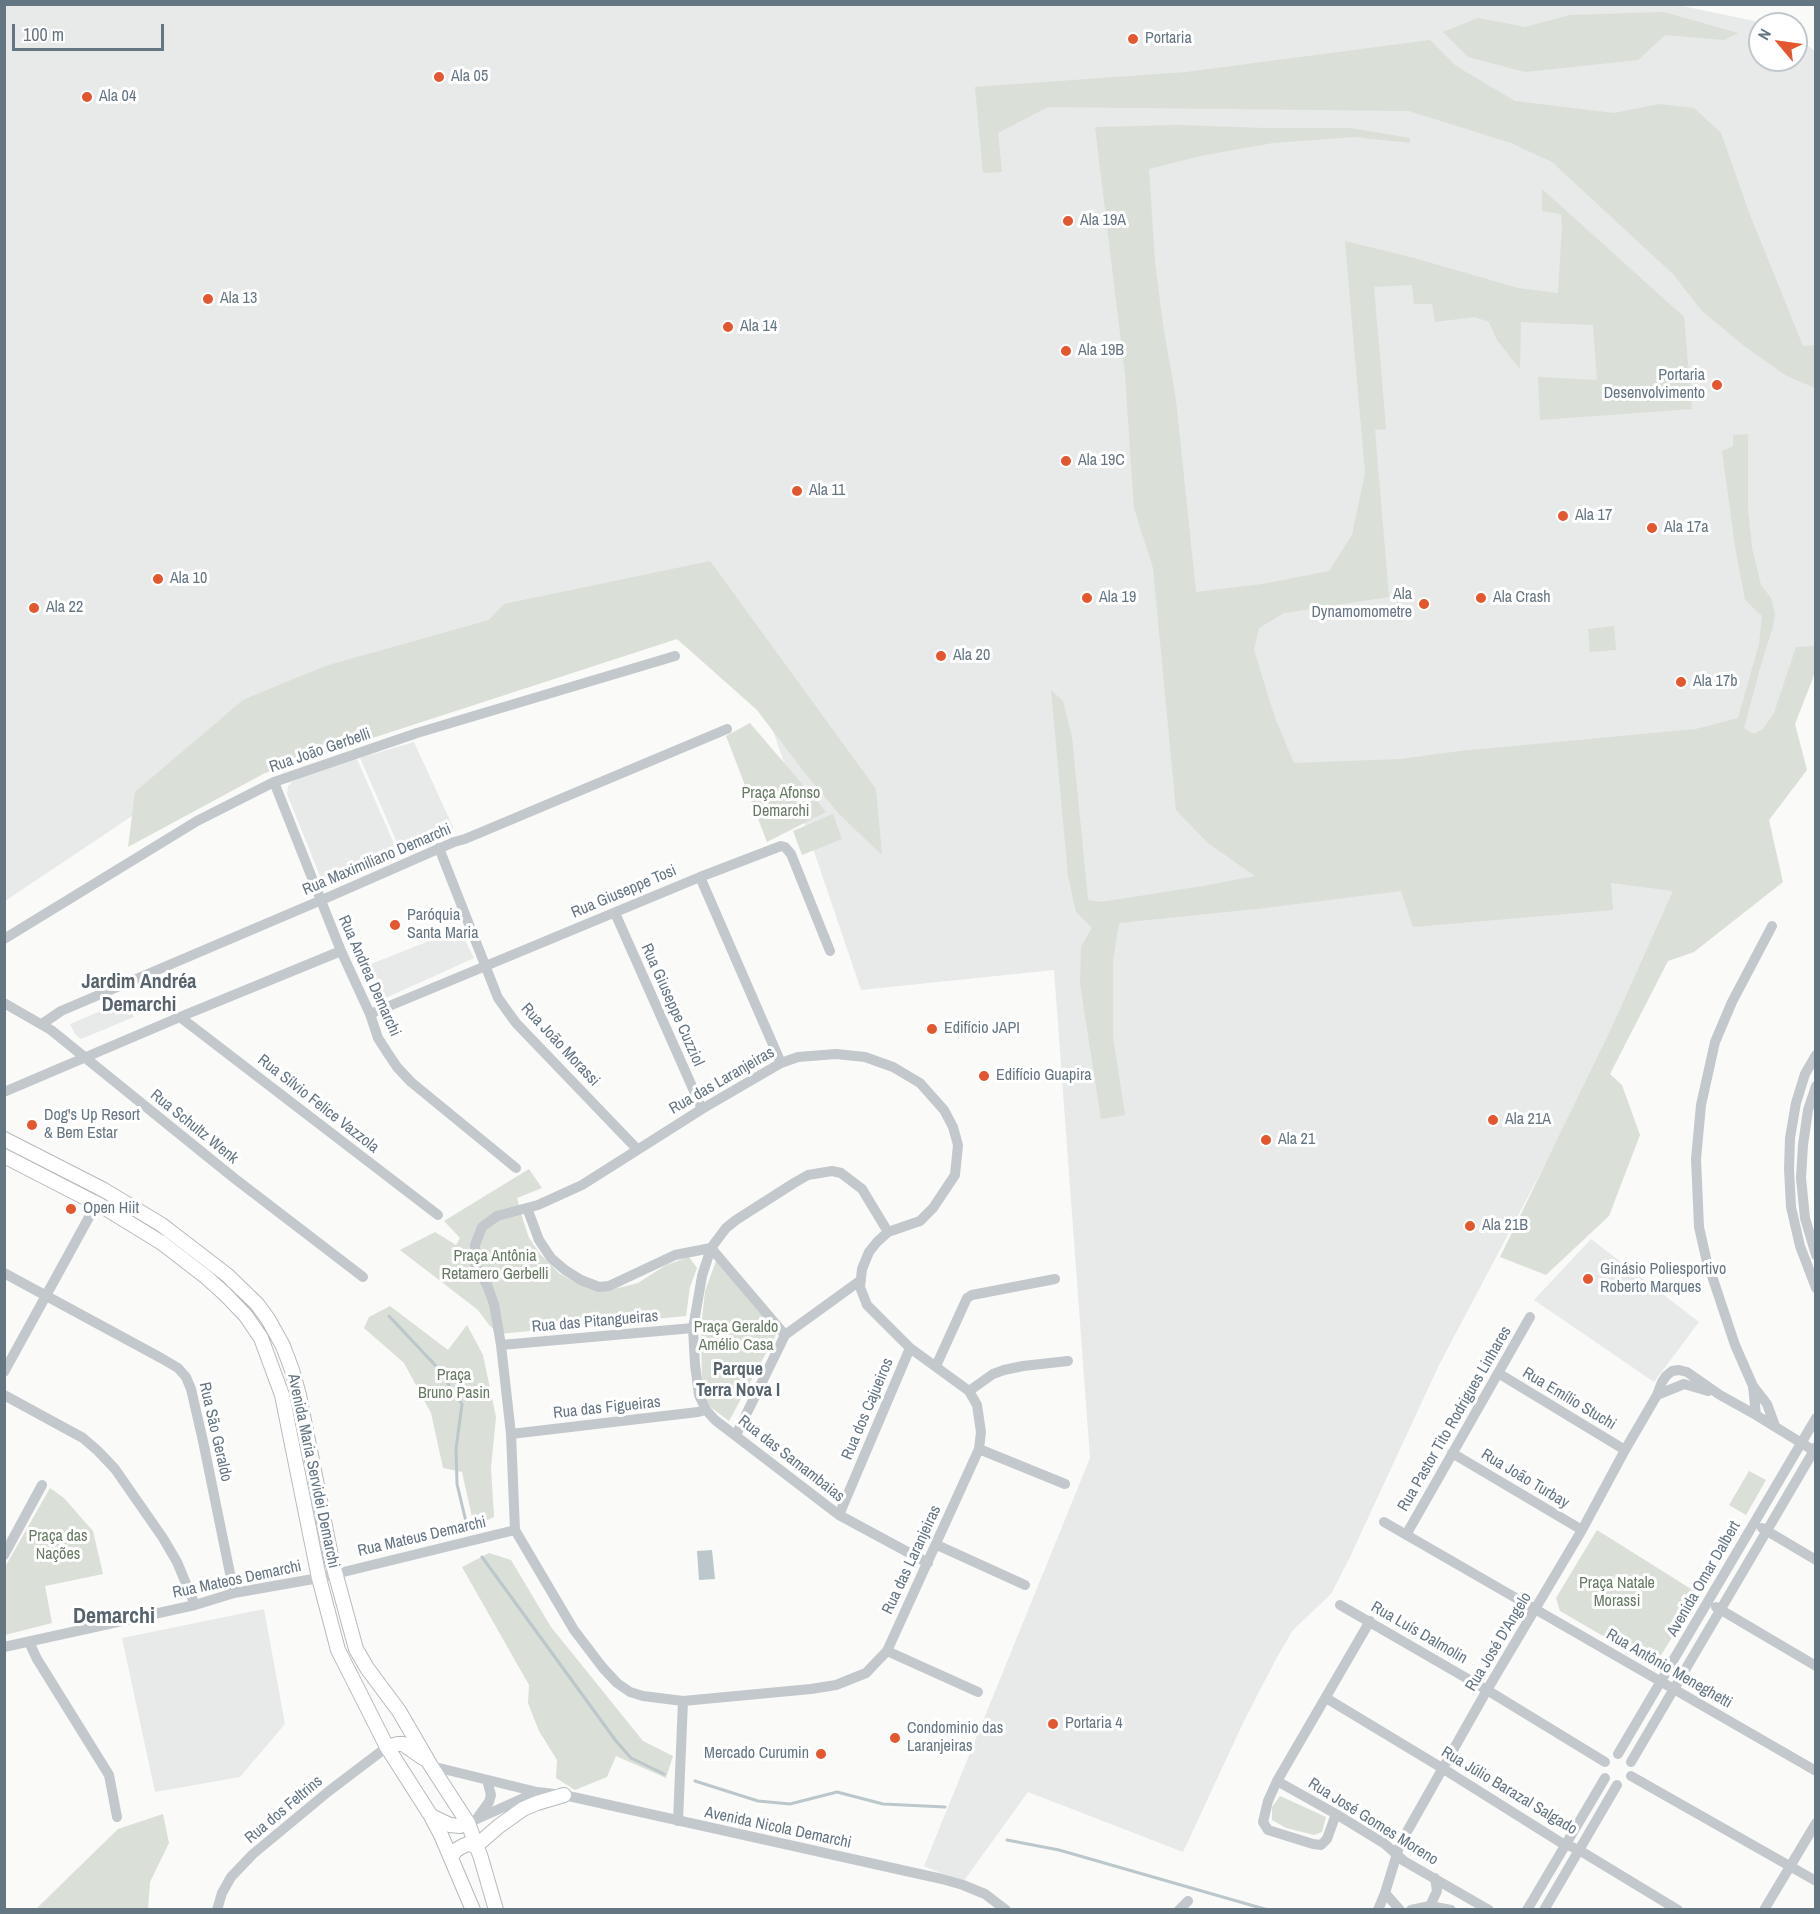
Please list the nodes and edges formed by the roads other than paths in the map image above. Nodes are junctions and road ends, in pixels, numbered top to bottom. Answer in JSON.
{"nodes":[{"id":1,"x":675,"y":656,"type":"dead end"},
{"id":2,"x":727,"y":729,"type":"dead end"},
{"id":3,"x":274,"y":782,"type":"junction"},
{"id":4,"x":440,"y":848,"type":"junction"},
{"id":5,"x":700,"y":877,"type":"junction"},
{"id":6,"x":320,"y":900,"type":"junction"},
{"id":7,"x":615,"y":913,"type":"junction"},
{"id":8,"x":1772,"y":926,"type":"dead end"},
{"id":9,"x":4,"y":939,"type":"edge"},
{"id":10,"x":340,"y":951,"type":"junction"},
{"id":11,"x":830,"y":951,"type":"dead end"},
{"id":12,"x":486,"y":966,"type":"junction"},
{"id":13,"x":4,"y":1003,"type":"edge"},
{"id":14,"x":370,"y":1014,"type":"junction"},
{"id":15,"x":180,"y":1017,"type":"junction"},
{"id":16,"x":42,"y":1024,"type":"junction"},
{"id":17,"x":1815,"y":1054,"type":"edge"},
{"id":18,"x":84,"y":1058,"type":"junction"},
{"id":19,"x":781,"y":1063,"type":"junction"},
{"id":20,"x":1815,"y":1086,"type":"edge"},
{"id":21,"x":4,"y":1092,"type":"edge"},
{"id":22,"x":702,"y":1109,"type":"junction"},
{"id":23,"x":4,"y":1139,"type":"edge"},
{"id":24,"x":637,"y":1149,"type":"junction"},
{"id":25,"x":4,"y":1156,"type":"edge"},
{"id":26,"x":516,"y":1168,"type":"dead end"},
{"id":27,"x":104,"y":1190,"type":"junction"},
{"id":28,"x":96,"y":1203,"type":"junction"},
{"id":29,"x":527,"y":1209,"type":"junction"},
{"id":30,"x":438,"y":1215,"type":"dead end"},
{"id":31,"x":888,"y":1232,"type":"junction"},
{"id":32,"x":711,"y":1248,"type":"junction"},
{"id":33,"x":1815,"y":1256,"type":"edge"},
{"id":34,"x":4,"y":1273,"type":"edge"},
{"id":35,"x":363,"y":1277,"type":"dead end"},
{"id":36,"x":1055,"y":1279,"type":"dead end"},
{"id":37,"x":861,"y":1280,"type":"junction"},
{"id":38,"x":1815,"y":1288,"type":"edge"},
{"id":39,"x":46,"y":1295,"type":"junction"},
{"id":40,"x":1530,"y":1317,"type":"dead end"},
{"id":41,"x":693,"y":1328,"type":"junction"},
{"id":42,"x":785,"y":1335,"type":"junction"},
{"id":43,"x":501,"y":1346,"type":"junction"},
{"id":44,"x":910,"y":1348,"type":"junction"},
{"id":45,"x":1068,"y":1361,"type":"dead end"},
{"id":46,"x":936,"y":1366,"type":"junction"},
{"id":47,"x":4,"y":1372,"type":"edge"},
{"id":48,"x":1498,"y":1373,"type":"junction"},
{"id":49,"x":1753,"y":1386,"type":"junction"},
{"id":50,"x":969,"y":1391,"type":"junction"},
{"id":51,"x":4,"y":1395,"type":"edge"},
{"id":52,"x":706,"y":1410,"type":"junction"},
{"id":53,"x":1756,"y":1414,"type":"junction"},
{"id":54,"x":1815,"y":1418,"type":"edge"},
{"id":55,"x":1775,"y":1426,"type":"junction"},
{"id":56,"x":511,"y":1434,"type":"junction"},
{"id":57,"x":736,"y":1435,"type":"junction"},
{"id":58,"x":1801,"y":1443,"type":"junction"},
{"id":59,"x":979,"y":1449,"type":"junction"},
{"id":60,"x":1625,"y":1450,"type":"junction"},
{"id":61,"x":1815,"y":1450,"type":"edge"},
{"id":62,"x":1452,"y":1453,"type":"junction"},
{"id":63,"x":1065,"y":1484,"type":"dead end"},
{"id":64,"x":42,"y":1485,"type":"dead end"},
{"id":65,"x":840,"y":1515,"type":"junction"},
{"id":66,"x":1384,"y":1522,"type":"dead end"},
{"id":67,"x":1754,"y":1523,"type":"junction"},
{"id":68,"x":515,"y":1530,"type":"junction"},
{"id":69,"x":1582,"y":1530,"type":"junction"},
{"id":70,"x":1766,"y":1530,"type":"junction"},
{"id":71,"x":1406,"y":1535,"type":"junction"},
{"id":72,"x":937,"y":1545,"type":"junction"},
{"id":73,"x":4,"y":1555,"type":"edge"},
{"id":74,"x":1815,"y":1560,"type":"edge"},
{"id":75,"x":928,"y":1563,"type":"junction"},
{"id":76,"x":335,"y":1573,"type":"junction"},
{"id":77,"x":319,"y":1578,"type":"junction"},
{"id":78,"x":1025,"y":1585,"type":"dead end"},
{"id":79,"x":234,"y":1593,"type":"junction"},
{"id":80,"x":1707,"y":1602,"type":"junction"},
{"id":81,"x":195,"y":1605,"type":"junction"},
{"id":82,"x":1340,"y":1605,"type":"dead end"},
{"id":83,"x":1536,"y":1610,"type":"junction"},
{"id":84,"x":1720,"y":1610,"type":"junction"},
{"id":85,"x":1370,"y":1621,"type":"junction"},
{"id":86,"x":29,"y":1642,"type":"junction"},
{"id":87,"x":4,"y":1647,"type":"edge"},
{"id":88,"x":886,"y":1652,"type":"junction"},
{"id":89,"x":1815,"y":1666,"type":"edge"},
{"id":90,"x":1661,"y":1682,"type":"junction"},
{"id":91,"x":1673,"y":1689,"type":"junction"},
{"id":92,"x":1487,"y":1690,"type":"junction"},
{"id":93,"x":978,"y":1692,"type":"dead end"},
{"id":94,"x":1326,"y":1698,"type":"junction"},
{"id":95,"x":683,"y":1701,"type":"junction"},
{"id":96,"x":387,"y":1747,"type":"junction"},
{"id":97,"x":1618,"y":1755,"type":"junction"},
{"id":98,"x":1605,"y":1762,"type":"junction"},
{"id":99,"x":1631,"y":1762,"type":"junction"},
{"id":100,"x":430,"y":1766,"type":"junction"},
{"id":101,"x":1442,"y":1768,"type":"junction"},
{"id":102,"x":1815,"y":1771,"type":"edge"},
{"id":103,"x":1631,"y":1776,"type":"junction"},
{"id":104,"x":1605,"y":1778,"type":"junction"},
{"id":105,"x":488,"y":1780,"type":"junction"},
{"id":106,"x":1276,"y":1781,"type":"junction"},
{"id":107,"x":1617,"y":1785,"type":"junction"},
{"id":108,"x":537,"y":1792,"type":"junction"},
{"id":109,"x":564,"y":1795,"type":"junction"},
{"id":110,"x":1336,"y":1814,"type":"junction"},
{"id":111,"x":431,"y":1816,"type":"junction"},
{"id":112,"x":117,"y":1817,"type":"dead end"},
{"id":113,"x":472,"y":1821,"type":"junction"},
{"id":114,"x":678,"y":1821,"type":"junction"},
{"id":115,"x":1815,"y":1823,"type":"edge"},
{"id":116,"x":1566,"y":1844,"type":"junction"},
{"id":117,"x":476,"y":1846,"type":"junction"},
{"id":118,"x":1579,"y":1850,"type":"junction"},
{"id":119,"x":1397,"y":1854,"type":"junction"},
{"id":120,"x":451,"y":1857,"type":"junction"},
{"id":121,"x":1790,"y":1866,"type":"junction"},
{"id":122,"x":1435,"y":1878,"type":"junction"},
{"id":123,"x":1815,"y":1881,"type":"edge"},
{"id":124,"x":1385,"y":1893,"type":"junction"},
{"id":125,"x":1188,"y":1901,"type":"dead end"},
{"id":126,"x":1430,"y":1906,"type":"junction"},
{"id":127,"x":217,"y":1910,"type":"edge"},
{"id":128,"x":473,"y":1910,"type":"edge"},
{"id":129,"x":496,"y":1910,"type":"edge"},
{"id":130,"x":1006,"y":1910,"type":"edge"},
{"id":131,"x":1179,"y":1910,"type":"edge"},
{"id":132,"x":1378,"y":1910,"type":"edge"},
{"id":133,"x":1400,"y":1910,"type":"edge"},
{"id":134,"x":1411,"y":1910,"type":"edge"},
{"id":135,"x":1451,"y":1910,"type":"edge"},
{"id":136,"x":1489,"y":1910,"type":"edge"},
{"id":137,"x":1527,"y":1910,"type":"edge"},
{"id":138,"x":1544,"y":1910,"type":"edge"},
{"id":139,"x":1678,"y":1910,"type":"edge"},
{"id":140,"x":1764,"y":1910,"type":"edge"}],
"edges":[{"from":1,"to":3,"type":"street","name":"Rua João Gerbelli"},
{"from":2,"to":4,"type":"street","name":"Rua Maximiliano Demarchi"},
{"from":3,"to":6,"type":"street","name":"Rua Andrea Demarchi"},
{"from":3,"to":9,"type":"street","name":"Rua João Gerbelli"},
{"from":4,"to":6,"type":"street","name":"Rua Maximiliano Demarchi"},
{"from":4,"to":12,"type":"street","name":"Rua João Morassi"},
{"from":5,"to":7,"type":"street","name":"Rua Giuseppe Tosi"},
{"from":5,"to":11,"type":"street","name":"Rua Giuseppe Tosi"},
{"from":5,"to":19,"type":"street"},
{"from":6,"to":10,"type":"street","name":"Rua Andrea Demarchi"},
{"from":6,"to":16,"type":"street","name":"Rua Maximiliano Demarchi"},
{"from":7,"to":12,"type":"street","name":"Rua Giuseppe Tosi"},
{"from":7,"to":22,"type":"street","name":"Rua Giuseppe Cuzziol"},
{"from":8,"to":49,"type":"street"},
{"from":10,"to":14,"type":"street","name":"Rua Andrea Demarchi"},
{"from":10,"to":15,"type":"street"},
{"from":12,"to":14,"type":"street","name":"Rua Giuseppe Tosi"},
{"from":12,"to":24,"type":"street","name":"Rua João Morassi"},
{"from":13,"to":16,"type":"street","name":"Rua Schultz Wenk"},
{"from":14,"to":26,"type":"street","name":"Rua Andrea Demarchi"},
{"from":15,"to":18,"type":"street"},
{"from":15,"to":30,"type":"street","name":"Rua Sílvio Felice Vazzola"},
{"from":16,"to":18,"type":"street","name":"Rua Schultz Wenk"},
{"from":17,"to":38,"type":"street"},
{"from":18,"to":21,"type":"street"},
{"from":18,"to":35,"type":"street","name":"Rua Schultz Wenk"},
{"from":19,"to":22,"type":"street","name":"Rua das Laranjeiras"},
{"from":19,"to":31,"type":"street","name":"Rua das Laranjeiras"},
{"from":20,"to":33,"type":"street"},
{"from":22,"to":24,"type":"street","name":"Rua das Laranjeiras"},
{"from":23,"to":27,"type":"main road","name":"Avenida Maria Servidei Demarchi"},
{"from":24,"to":29,"type":"street","name":"Rua das Laranjeiras"},
{"from":25,"to":28,"type":"main road","name":"Avenida Maria Servidei Demarchi"},
{"from":27,"to":28,"type":"street"},
{"from":27,"to":76,"type":"main road","name":"Avenida Maria Servidei Demarchi"},
{"from":28,"to":39,"type":"street"},
{"from":28,"to":77,"type":"main road","name":"Avenida Maria Servidei Demarchi"},
{"from":29,"to":32,"type":"street"},
{"from":29,"to":43,"type":"street","name":"Rua das Laranjeiras"},
{"from":31,"to":32,"type":"street"},
{"from":31,"to":37,"type":"street","name":"Rua das Laranjeiras"},
{"from":32,"to":41,"type":"street"},
{"from":32,"to":42,"type":"street"},
{"from":34,"to":39,"type":"street","name":"Rua São Geraldo"},
{"from":36,"to":46,"type":"street"},
{"from":37,"to":42,"type":"street"},
{"from":37,"to":44,"type":"street"},
{"from":39,"to":47,"type":"street"},
{"from":39,"to":79,"type":"street","name":"Rua São Geraldo"},
{"from":40,"to":48,"type":"street","name":"Rua Pastor Tito Rodrigues Linhares"},
{"from":41,"to":43,"type":"street","name":"Rua das Pitangueiras"},
{"from":41,"to":52,"type":"street"},
{"from":42,"to":57,"type":"street"},
{"from":43,"to":56,"type":"street","name":"Rua das Laranjeiras"},
{"from":44,"to":46,"type":"street"},
{"from":44,"to":65,"type":"street","name":"Rua dos Cajueiros"},
{"from":45,"to":50,"type":"street"},
{"from":46,"to":50,"type":"street"},
{"from":48,"to":60,"type":"street","name":"Rua Emílio Stuchi"},
{"from":48,"to":62,"type":"street","name":"Rua Pastor Tito Rodrigues Linhares"},
{"from":49,"to":53,"type":"street"},
{"from":49,"to":55,"type":"street"},
{"from":50,"to":59,"type":"street","name":"Rua das Laranjeiras"},
{"from":51,"to":81,"type":"street"},
{"from":52,"to":56,"type":"street","name":"Rua das Figueiras"},
{"from":52,"to":57,"type":"street","name":"Rua das Samambaias"},
{"from":53,"to":55,"type":"street"},
{"from":53,"to":60,"type":"street","name":"Rua José D'Angelo"},
{"from":54,"to":58,"type":"street","name":"Avenida Omar Dalbert"},
{"from":55,"to":58,"type":"street"},
{"from":56,"to":68,"type":"street","name":"Rua das Laranjeiras"},
{"from":57,"to":65,"type":"street","name":"Rua das Samambaias"},
{"from":58,"to":61,"type":"street"},
{"from":58,"to":67,"type":"street","name":"Avenida Omar Dalbert"},
{"from":59,"to":63,"type":"street"},
{"from":59,"to":72,"type":"street","name":"Rua das Laranjeiras"},
{"from":60,"to":69,"type":"street","name":"Rua José D'Angelo"},
{"from":61,"to":70,"type":"street","name":"Avenida Omar Dalbert"},
{"from":62,"to":69,"type":"street","name":"Rua João Turbay"},
{"from":62,"to":71,"type":"street","name":"Rua Pastor Tito Rodrigues Linhares"},
{"from":64,"to":73,"type":"street"},
{"from":65,"to":75,"type":"street","name":"Rua das Samambaias"},
{"from":66,"to":71,"type":"street","name":"Rua Antônio Meneghetti"},
{"from":67,"to":70,"type":"street"},
{"from":67,"to":80,"type":"street","name":"Avenida Omar Dalbert"},
{"from":68,"to":76,"type":"street","name":"Rua Mateus Demarchi"},
{"from":68,"to":95,"type":"street","name":"Rua das Laranjeiras"},
{"from":69,"to":83,"type":"street","name":"Rua José D'Angelo"},
{"from":70,"to":74,"type":"street"},
{"from":70,"to":84,"type":"street","name":"Avenida Omar Dalbert"},
{"from":71,"to":83,"type":"street","name":"Rua Antônio Meneghetti"},
{"from":72,"to":75,"type":"street","name":"Rua das Laranjeiras"},
{"from":72,"to":78,"type":"street"},
{"from":75,"to":88,"type":"street","name":"Rua das Laranjeiras"},
{"from":76,"to":77,"type":"street","name":"Rua Mateos Demarchi"},
{"from":76,"to":100,"type":"main road","name":"Avenida Maria Servidei Demarchi"},
{"from":77,"to":79,"type":"street","name":"Rua Mateos Demarchi"},
{"from":77,"to":96,"type":"main road","name":"Avenida Maria Servidei Demarchi"},
{"from":79,"to":81,"type":"street","name":"Rua Mateos Demarchi"},
{"from":80,"to":84,"type":"street"},
{"from":80,"to":90,"type":"street","name":"Avenida Omar Dalbert"},
{"from":81,"to":86,"type":"street","name":"Rua Mateos Demarchi"},
{"from":82,"to":85,"type":"street","name":"Rua Luís Dalmolin"},
{"from":83,"to":90,"type":"street","name":"Rua Antônio Meneghetti"},
{"from":83,"to":92,"type":"street","name":"Rua José D'Angelo"},
{"from":84,"to":89,"type":"street"},
{"from":84,"to":91,"type":"street","name":"Avenida Omar Dalbert"},
{"from":85,"to":92,"type":"street","name":"Rua Luís Dalmolin"},
{"from":85,"to":94,"type":"street"},
{"from":86,"to":87,"type":"street","name":"Rua Mateos Demarchi"},
{"from":86,"to":112,"type":"street"},
{"from":88,"to":93,"type":"street"},
{"from":88,"to":95,"type":"street","name":"Rua das Laranjeiras"},
{"from":90,"to":91,"type":"street","name":"Rua Antônio Meneghetti"},
{"from":90,"to":97,"type":"street","name":"Avenida Omar Dalbert"},
{"from":91,"to":99,"type":"street","name":"Avenida Omar Dalbert"},
{"from":91,"to":102,"type":"street","name":"Rua Antônio Meneghetti"},
{"from":92,"to":98,"type":"street","name":"Rua Luís Dalmolin"},
{"from":92,"to":101,"type":"street","name":"Rua José D'Angelo"},
{"from":94,"to":101,"type":"street","name":"Rua Júlio Barazal Salgado"},
{"from":94,"to":106,"type":"street"},
{"from":95,"to":114,"type":"street"},
{"from":96,"to":100,"type":"main road"},
{"from":96,"to":111,"type":"main road","name":"Avenida Maria Servidei Demarchi"},
{"from":96,"to":127,"type":"street","name":"Rua dos Feltrins"},
{"from":97,"to":98,"type":"street"},
{"from":97,"to":99,"type":"street"},
{"from":98,"to":104,"type":"street"},
{"from":99,"to":103,"type":"street"},
{"from":100,"to":105,"type":"street","name":"Avenida Nicola Demarchi"},
{"from":100,"to":113,"type":"main road","name":"Avenida Maria Servidei Demarchi"},
{"from":101,"to":116,"type":"street","name":"Rua Júlio Barazal Salgado"},
{"from":101,"to":119,"type":"street","name":"Rua José D'Angelo"},
{"from":103,"to":107,"type":"street"},
{"from":103,"to":121,"type":"street"},
{"from":104,"to":107,"type":"street"},
{"from":104,"to":116,"type":"street"},
{"from":105,"to":108,"type":"street","name":"Avenida Nicola Demarchi"},
{"from":105,"to":113,"type":"street"},
{"from":106,"to":110,"type":"street","name":"Rua José Gomes Moreno"},
{"from":106,"to":110,"type":"street"},
{"from":107,"to":118,"type":"street"},
{"from":108,"to":109,"type":"street","name":"Avenida Nicola Demarchi"},
{"from":108,"to":113,"type":"street"},
{"from":109,"to":114,"type":"street","name":"Avenida Nicola Demarchi"},
{"from":109,"to":117,"type":"main road"},
{"from":110,"to":119,"type":"street","name":"Rua José Gomes Moreno"},
{"from":111,"to":113,"type":"main road"},
{"from":111,"to":120,"type":"main road","name":"Avenida Maria Servidei Demarchi"},
{"from":113,"to":117,"type":"main road","name":"Avenida Maria Servidei Demarchi"},
{"from":114,"to":130,"type":"street","name":"Avenida Nicola Demarchi"},
{"from":115,"to":121,"type":"street"},
{"from":116,"to":118,"type":"street","name":"Rua Júlio Barazal Salgado"},
{"from":116,"to":137,"type":"street"},
{"from":117,"to":120,"type":"main road"},
{"from":117,"to":129,"type":"main road","name":"Avenida Maria Servidei Demarchi"},
{"from":118,"to":138,"type":"street"},
{"from":118,"to":139,"type":"street","name":"Rua Júlio Barazal Salgado"},
{"from":119,"to":122,"type":"street","name":"Rua José Gomes Moreno"},
{"from":119,"to":124,"type":"street","name":"Rua José D'Angelo"},
{"from":120,"to":128,"type":"main road","name":"Avenida Maria Servidei Demarchi"},
{"from":121,"to":123,"type":"street"},
{"from":121,"to":140,"type":"street"},
{"from":122,"to":126,"type":"street"},
{"from":122,"to":136,"type":"street","name":"Rua José Gomes Moreno"},
{"from":124,"to":132,"type":"street","name":"Rua José D'Angelo"},
{"from":124,"to":133,"type":"street"},
{"from":125,"to":131,"type":"street"},
{"from":126,"to":134,"type":"street"},
{"from":126,"to":135,"type":"street"}]}
